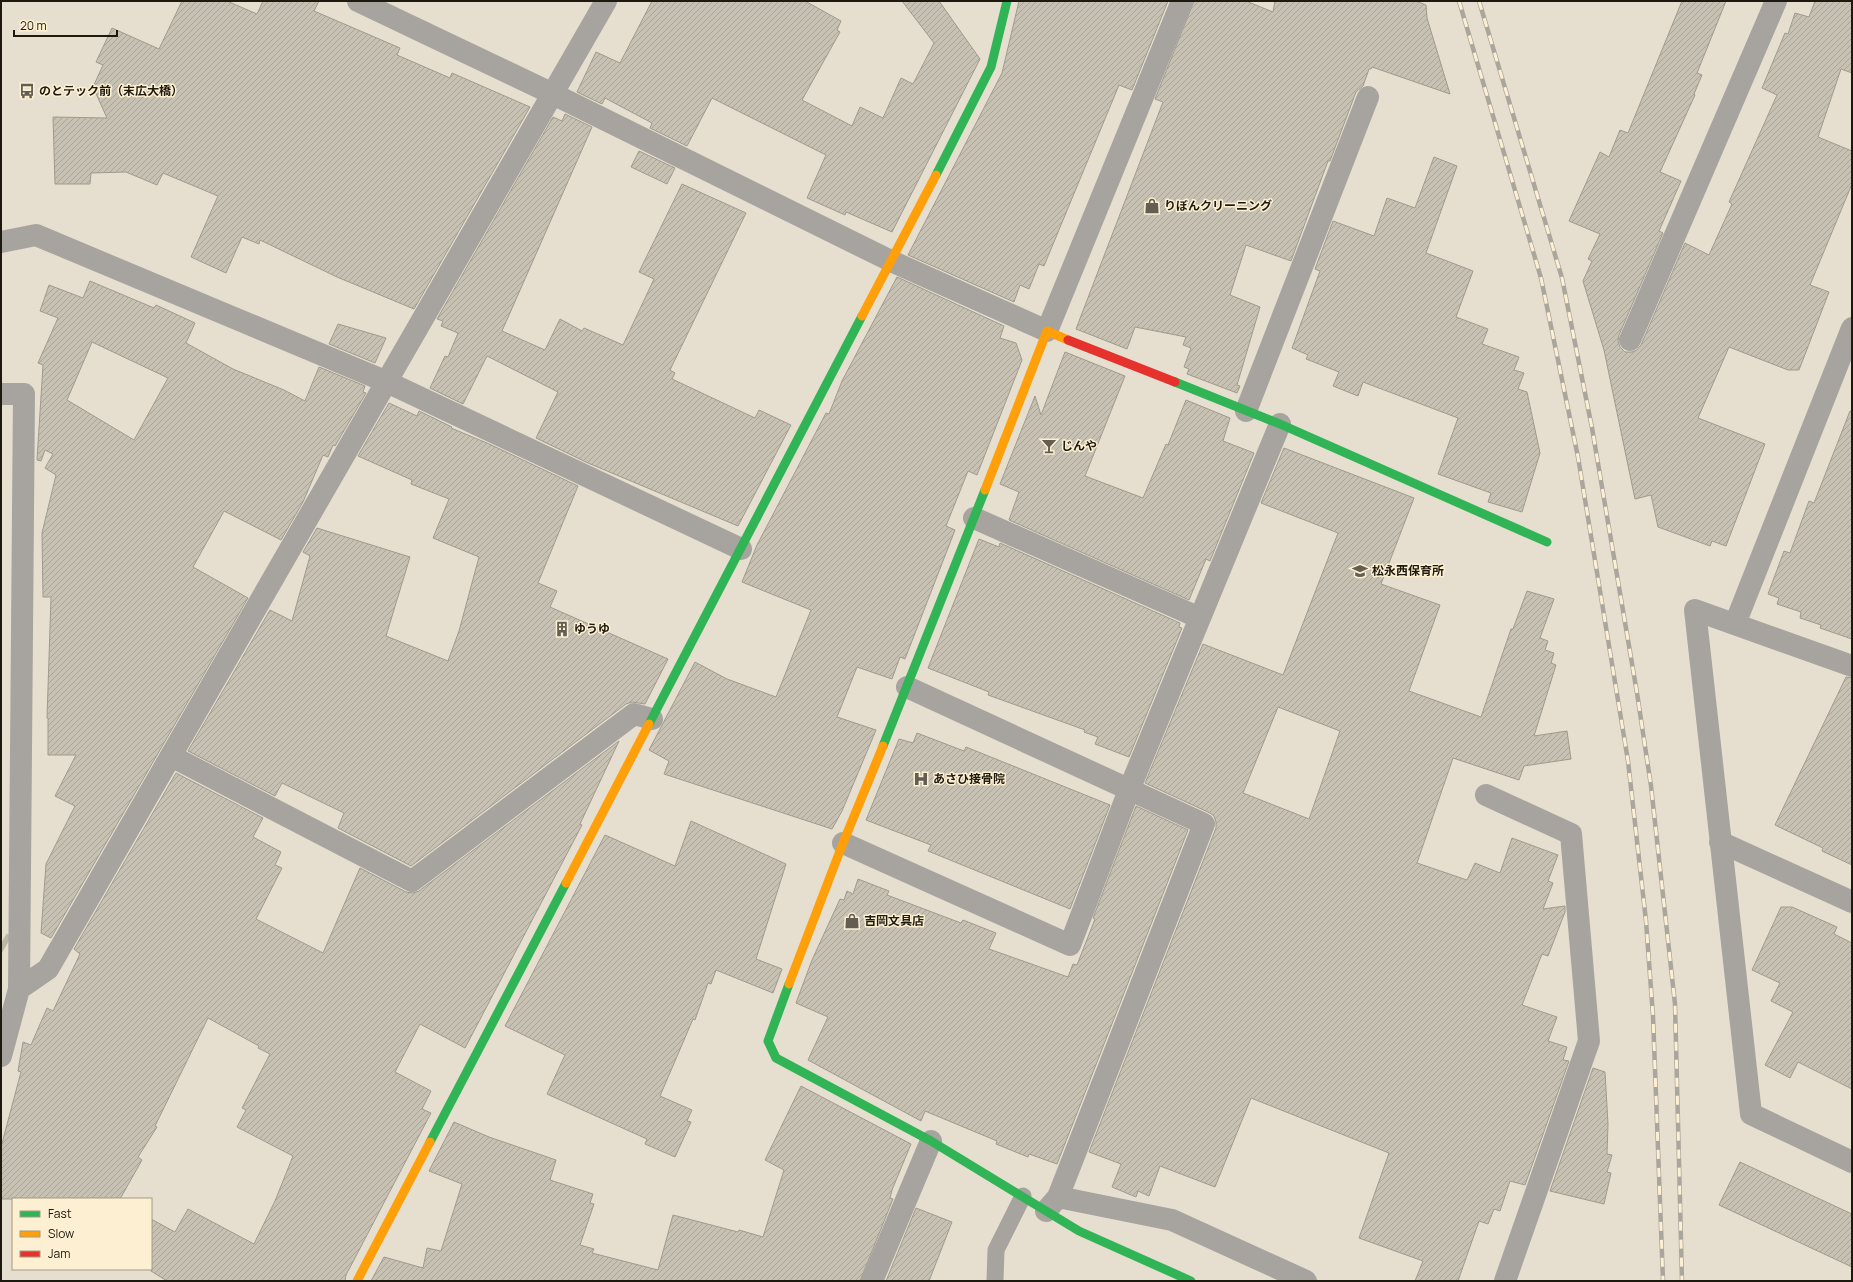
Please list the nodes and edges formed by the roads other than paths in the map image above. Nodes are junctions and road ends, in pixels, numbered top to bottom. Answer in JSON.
{"nodes":[{"id":1,"x":358,"y":1,"type":"edge"},
{"id":2,"x":606,"y":1,"type":"edge"},
{"id":3,"x":1007,"y":1,"type":"edge"},
{"id":4,"x":1182,"y":1,"type":"edge"},
{"id":5,"x":1776,"y":1,"type":"edge"},
{"id":6,"x":553,"y":94,"type":"junction"},
{"id":7,"x":1368,"y":97,"type":"dead end"},
{"id":8,"x":1,"y":242,"type":"edge"},
{"id":9,"x":891,"y":261,"type":"junction"},
{"id":10,"x":1852,"y":328,"type":"edge"},
{"id":11,"x":1047,"y":331,"type":"junction"},
{"id":12,"x":1630,"y":340,"type":"dead end"},
{"id":13,"x":387,"y":382,"type":"junction"},
{"id":14,"x":1,"y":394,"type":"edge"},
{"id":15,"x":1246,"y":411,"type":"junction"},
{"id":16,"x":1280,"y":424,"type":"junction"},
{"id":17,"x":974,"y":518,"type":"junction"},
{"id":18,"x":1547,"y":542,"type":"dead end"},
{"id":19,"x":741,"y":549,"type":"junction"},
{"id":20,"x":1200,"y":618,"type":"junction"},
{"id":21,"x":1735,"y":624,"type":"junction"},
{"id":22,"x":1852,"y":666,"type":"edge"},
{"id":23,"x":907,"y":686,"type":"junction"},
{"id":24,"x":652,"y":718,"type":"junction"},
{"id":25,"x":171,"y":756,"type":"junction"},
{"id":26,"x":1129,"y":790,"type":"junction"},
{"id":27,"x":1486,"y":795,"type":"dead end"},
{"id":28,"x":1720,"y":842,"type":"junction"},
{"id":29,"x":843,"y":843,"type":"junction"},
{"id":30,"x":1852,"y":902,"type":"edge"},
{"id":31,"x":12,"y":949,"type":"junction"},
{"id":32,"x":48,"y":969,"type":"junction"},
{"id":33,"x":19,"y":989,"type":"junction"},
{"id":34,"x":1,"y":1056,"type":"edge"},
{"id":35,"x":931,"y":1141,"type":"junction"},
{"id":36,"x":1852,"y":1162,"type":"edge"},
{"id":37,"x":1023,"y":1196,"type":"junction"},
{"id":38,"x":1052,"y":1204,"type":"junction"},
{"id":39,"x":357,"y":1281,"type":"edge"},
{"id":40,"x":872,"y":1281,"type":"edge"},
{"id":41,"x":995,"y":1281,"type":"edge"},
{"id":42,"x":1191,"y":1281,"type":"edge"},
{"id":43,"x":1306,"y":1281,"type":"edge"},
{"id":44,"x":1506,"y":1281,"type":"edge"}],
"edges":[{"from":1,"to":6,"type":"street"},
{"from":2,"to":6,"type":"street"},
{"from":3,"to":9,"type":"street"},
{"from":4,"to":11,"type":"street"},
{"from":5,"to":12,"type":"street"},
{"from":6,"to":9,"type":"street"},
{"from":6,"to":13,"type":"street"},
{"from":7,"to":15,"type":"street"},
{"from":8,"to":13,"type":"street"},
{"from":9,"to":11,"type":"street"},
{"from":9,"to":19,"type":"street"},
{"from":10,"to":21,"type":"street"},
{"from":11,"to":15,"type":"street"},
{"from":11,"to":17,"type":"street"},
{"from":13,"to":19,"type":"street"},
{"from":13,"to":25,"type":"street"},
{"from":14,"to":31,"type":"street"},
{"from":15,"to":16,"type":"street"},
{"from":16,"to":18,"type":"street"},
{"from":16,"to":20,"type":"street"},
{"from":17,"to":20,"type":"street"},
{"from":17,"to":23,"type":"street"},
{"from":19,"to":24,"type":"street"},
{"from":20,"to":26,"type":"street"},
{"from":21,"to":22,"type":"street"},
{"from":21,"to":28,"type":"street"},
{"from":23,"to":26,"type":"street"},
{"from":23,"to":29,"type":"street"},
{"from":24,"to":25,"type":"street"},
{"from":24,"to":39,"type":"street"},
{"from":25,"to":32,"type":"street"},
{"from":26,"to":29,"type":"street"},
{"from":26,"to":38,"type":"street"},
{"from":27,"to":44,"type":"street"},
{"from":28,"to":30,"type":"street"},
{"from":28,"to":36,"type":"street"},
{"from":29,"to":35,"type":"street"},
{"from":31,"to":32,"type":"street"},
{"from":31,"to":33,"type":"street"},
{"from":32,"to":33,"type":"street"},
{"from":33,"to":34,"type":"street"},
{"from":35,"to":37,"type":"street"},
{"from":35,"to":40,"type":"street"},
{"from":37,"to":38,"type":"street"},
{"from":37,"to":41,"type":"lane"},
{"from":38,"to":42,"type":"street"},
{"from":38,"to":43,"type":"street"}]}
